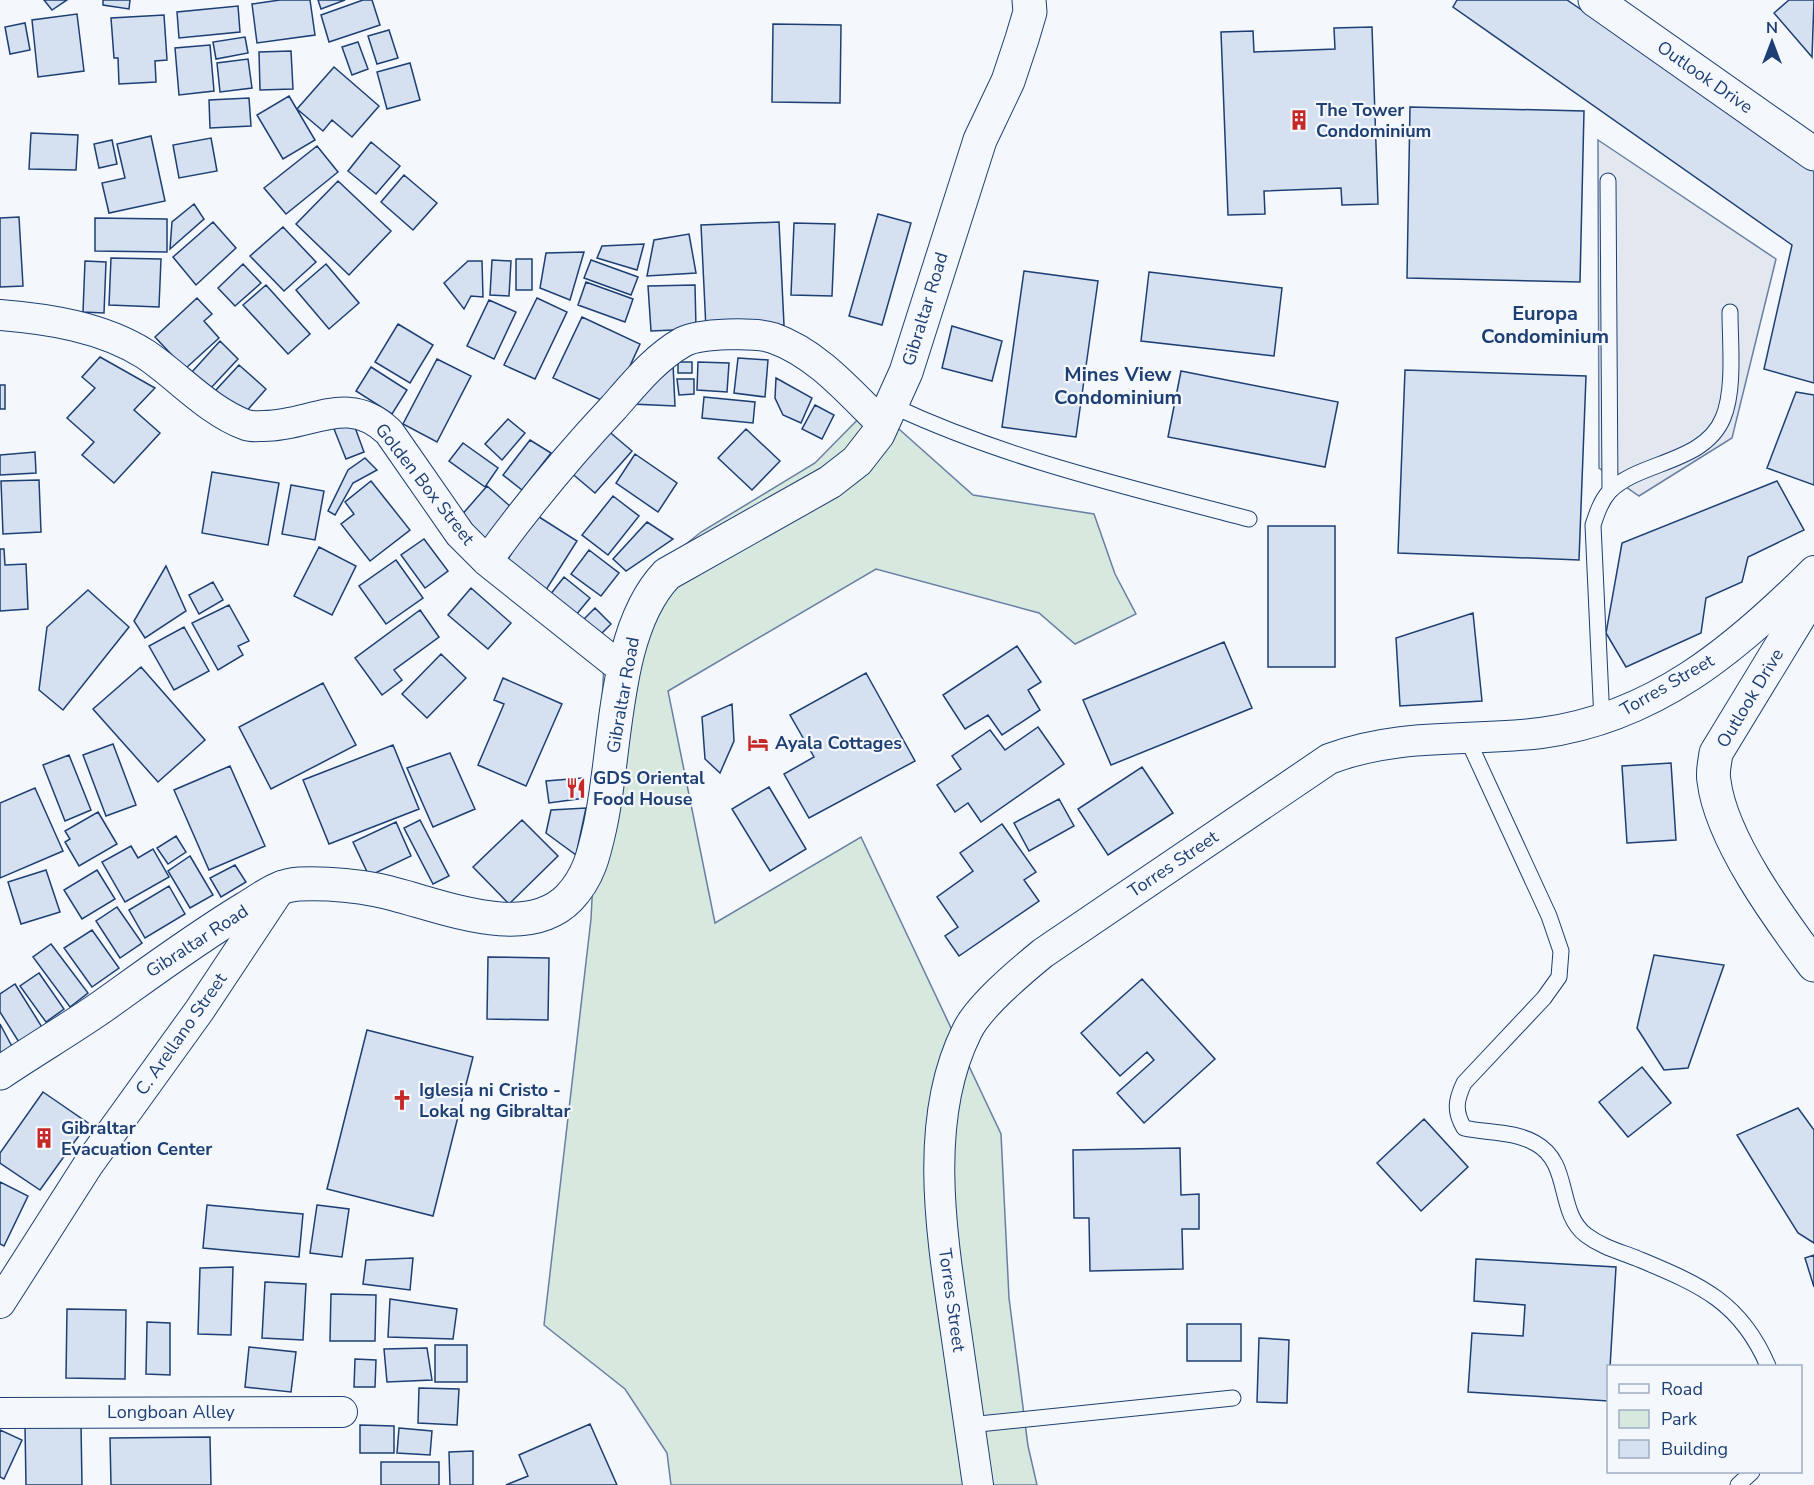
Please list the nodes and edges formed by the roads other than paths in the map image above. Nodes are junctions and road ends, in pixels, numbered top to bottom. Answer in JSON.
{"nodes":[{"id":1,"x":1029,"y":0,"type":"edge"},
{"id":2,"x":1595,"y":0,"type":"edge"},
{"id":3,"x":1814,"y":154,"type":"edge"},
{"id":4,"x":1608,"y":181,"type":"dead end"},
{"id":5,"x":1730,"y":312,"type":"dead end"},
{"id":6,"x":0,"y":315,"type":"edge"},
{"id":7,"x":888,"y":416,"type":"junction"},
{"id":8,"x":1610,"y":491,"type":"junction"},
{"id":9,"x":1248,"y":519,"type":"dead end"},
{"id":10,"x":487,"y":561,"type":"junction"},
{"id":11,"x":1814,"y":571,"type":"edge"},
{"id":12,"x":1814,"y":592,"type":"edge"},
{"id":13,"x":624,"y":670,"type":"junction"},
{"id":14,"x":1602,"y":721,"type":"junction"},
{"id":15,"x":1466,"y":736,"type":"junction"},
{"id":16,"x":282,"y":886,"type":"junction"},
{"id":17,"x":1814,"y":965,"type":"edge"},
{"id":18,"x":0,"y":1072,"type":"edge"},
{"id":19,"x":0,"y":1303,"type":"edge"},
{"id":20,"x":1768,"y":1365,"type":"edge"},
{"id":21,"x":1233,"y":1398,"type":"dead end"},
{"id":22,"x":342,"y":1412,"type":"dead end"},
{"id":23,"x":0,"y":1413,"type":"edge"},
{"id":24,"x":969,"y":1425,"type":"junction"},
{"id":25,"x":1751,"y":1473,"type":"edge"},
{"id":26,"x":978,"y":1485,"type":"edge"},
{"id":27,"x":1738,"y":1485,"type":"edge"}],
"edges":[{"from":1,"to":7,"type":"street","name":"Gibraltar Road"},
{"from":2,"to":3,"type":"street","name":"Outlook Drive"},
{"from":4,"to":8,"type":"lane"},
{"from":5,"to":8,"type":"lane"},
{"from":6,"to":10,"type":"street","name":"Golden Box Street"},
{"from":7,"to":9,"type":"lane"},
{"from":7,"to":10,"type":"street"},
{"from":7,"to":13,"type":"street","name":"Gibraltar Road"},
{"from":8,"to":14,"type":"lane"},
{"from":10,"to":13,"type":"street","name":"Golden Box Street"},
{"from":11,"to":14,"type":"street","name":"Torres Street"},
{"from":12,"to":17,"type":"street","name":"Outlook Drive"},
{"from":13,"to":16,"type":"street","name":"Gibraltar Road"},
{"from":14,"to":15,"type":"street","name":"Torres Street"},
{"from":15,"to":20,"type":"lane"},
{"from":15,"to":24,"type":"street","name":"Torres Street"},
{"from":16,"to":18,"type":"street","name":"Gibraltar Road"},
{"from":16,"to":19,"type":"street","name":"C. Arellano Street"},
{"from":21,"to":24,"type":"lane"},
{"from":22,"to":23,"type":"street","name":"Longboan Alley"},
{"from":24,"to":26,"type":"street","name":"Torres Street"},
{"from":25,"to":27,"type":"lane"}]}
